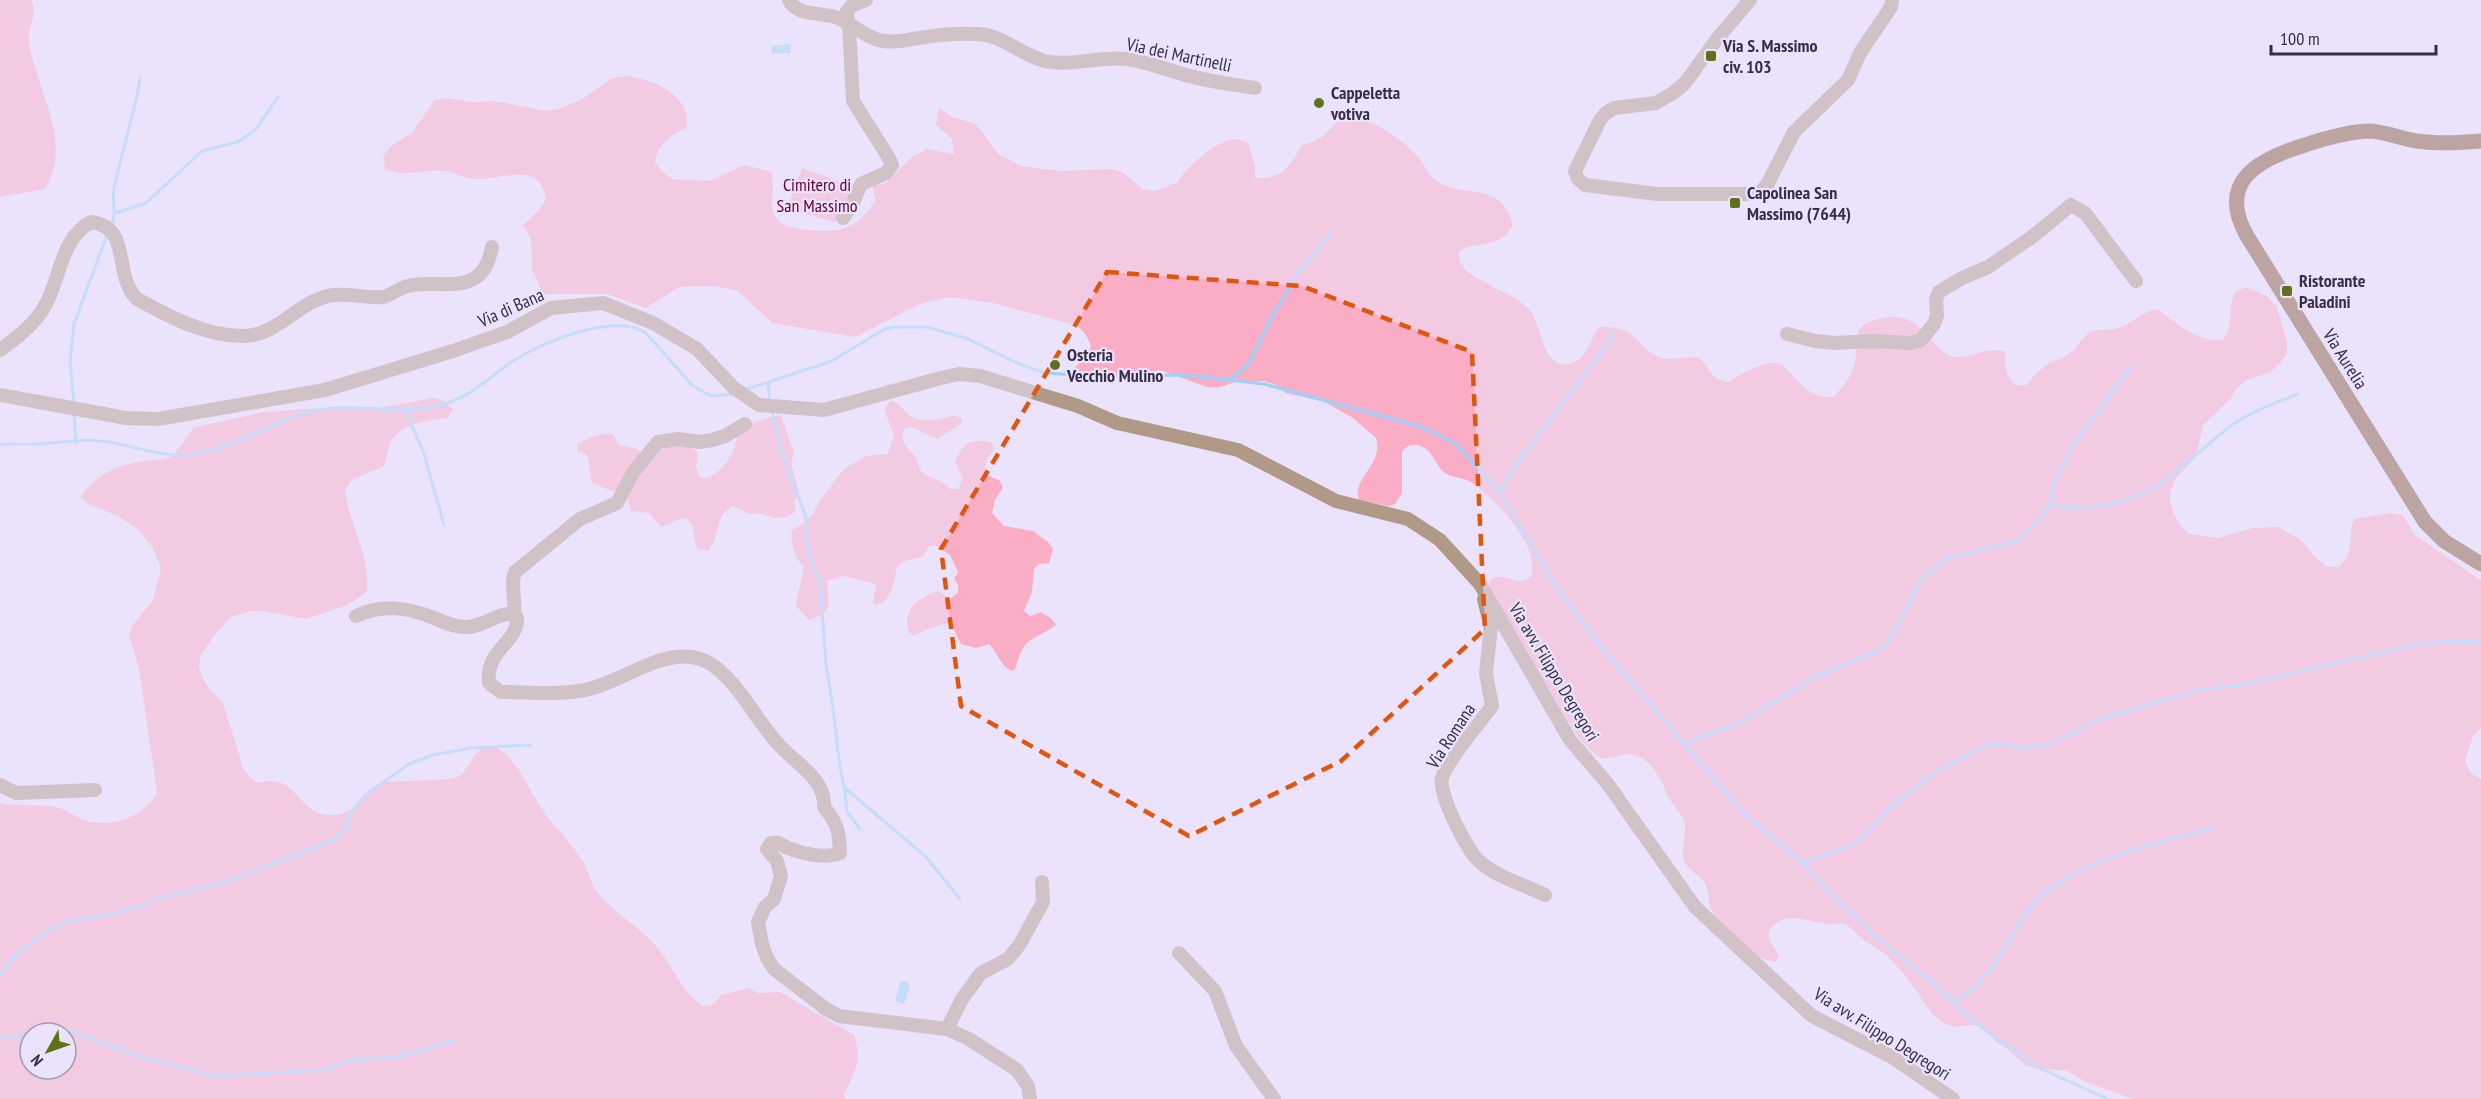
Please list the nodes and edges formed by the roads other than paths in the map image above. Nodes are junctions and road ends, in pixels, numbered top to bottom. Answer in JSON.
{"nodes":[{"id":1,"x":789,"y":0,"type":"edge"},
{"id":2,"x":866,"y":0,"type":"edge"},
{"id":3,"x":1750,"y":0,"type":"edge"},
{"id":4,"x":1892,"y":0,"type":"edge"},
{"id":5,"x":852,"y":27,"type":"junction"},
{"id":6,"x":1255,"y":88,"type":"dead end"},
{"id":7,"x":2481,"y":141,"type":"edge"},
{"id":8,"x":843,"y":218,"type":"dead end"},
{"id":9,"x":492,"y":247,"type":"dead end"},
{"id":10,"x":2136,"y":281,"type":"dead end"},
{"id":11,"x":1788,"y":334,"type":"dead end"},
{"id":12,"x":0,"y":350,"type":"edge"},
{"id":13,"x":0,"y":395,"type":"edge"},
{"id":14,"x":1078,"y":406,"type":"joint"},
{"id":15,"x":744,"y":423,"type":"dead end"},
{"id":16,"x":2481,"y":564,"type":"edge"},
{"id":17,"x":1480,"y":584,"type":"junction"},
{"id":18,"x":514,"y":614,"type":"junction"},
{"id":19,"x":356,"y":616,"type":"dead end"},
{"id":20,"x":0,"y":785,"type":"edge"},
{"id":21,"x":95,"y":790,"type":"dead end"},
{"id":22,"x":1042,"y":882,"type":"dead end"},
{"id":23,"x":1545,"y":895,"type":"dead end"},
{"id":24,"x":1179,"y":953,"type":"dead end"},
{"id":25,"x":947,"y":1029,"type":"junction"},
{"id":26,"x":1030,"y":1099,"type":"edge"},
{"id":27,"x":1274,"y":1099,"type":"edge"},
{"id":28,"x":1953,"y":1099,"type":"edge"}],
"edges":[{"from":1,"to":5,"type":"street","name":"Via dei Martinelli"},
{"from":2,"to":5,"type":"street"},
{"from":3,"to":4,"type":"street"},
{"from":5,"to":6,"type":"street","name":"Via dei Martinelli"},
{"from":5,"to":8,"type":"street"},
{"from":7,"to":16,"type":"main road","name":"Via Aurelia"},
{"from":9,"to":12,"type":"street"},
{"from":10,"to":11,"type":"street"},
{"from":13,"to":14,"type":"street","name":"Via di Bana"},
{"from":14,"to":17,"type":"street","name":"Via avv. Filippo Degregori"},
{"from":15,"to":18,"type":"street"},
{"from":17,"to":23,"type":"street","name":"Via Romana"},
{"from":17,"to":28,"type":"street","name":"Via avv. Filippo Degregori"},
{"from":18,"to":19,"type":"street"},
{"from":18,"to":25,"type":"street"},
{"from":20,"to":21,"type":"street"},
{"from":22,"to":25,"type":"street"},
{"from":24,"to":27,"type":"street"},
{"from":25,"to":26,"type":"street"}]}
